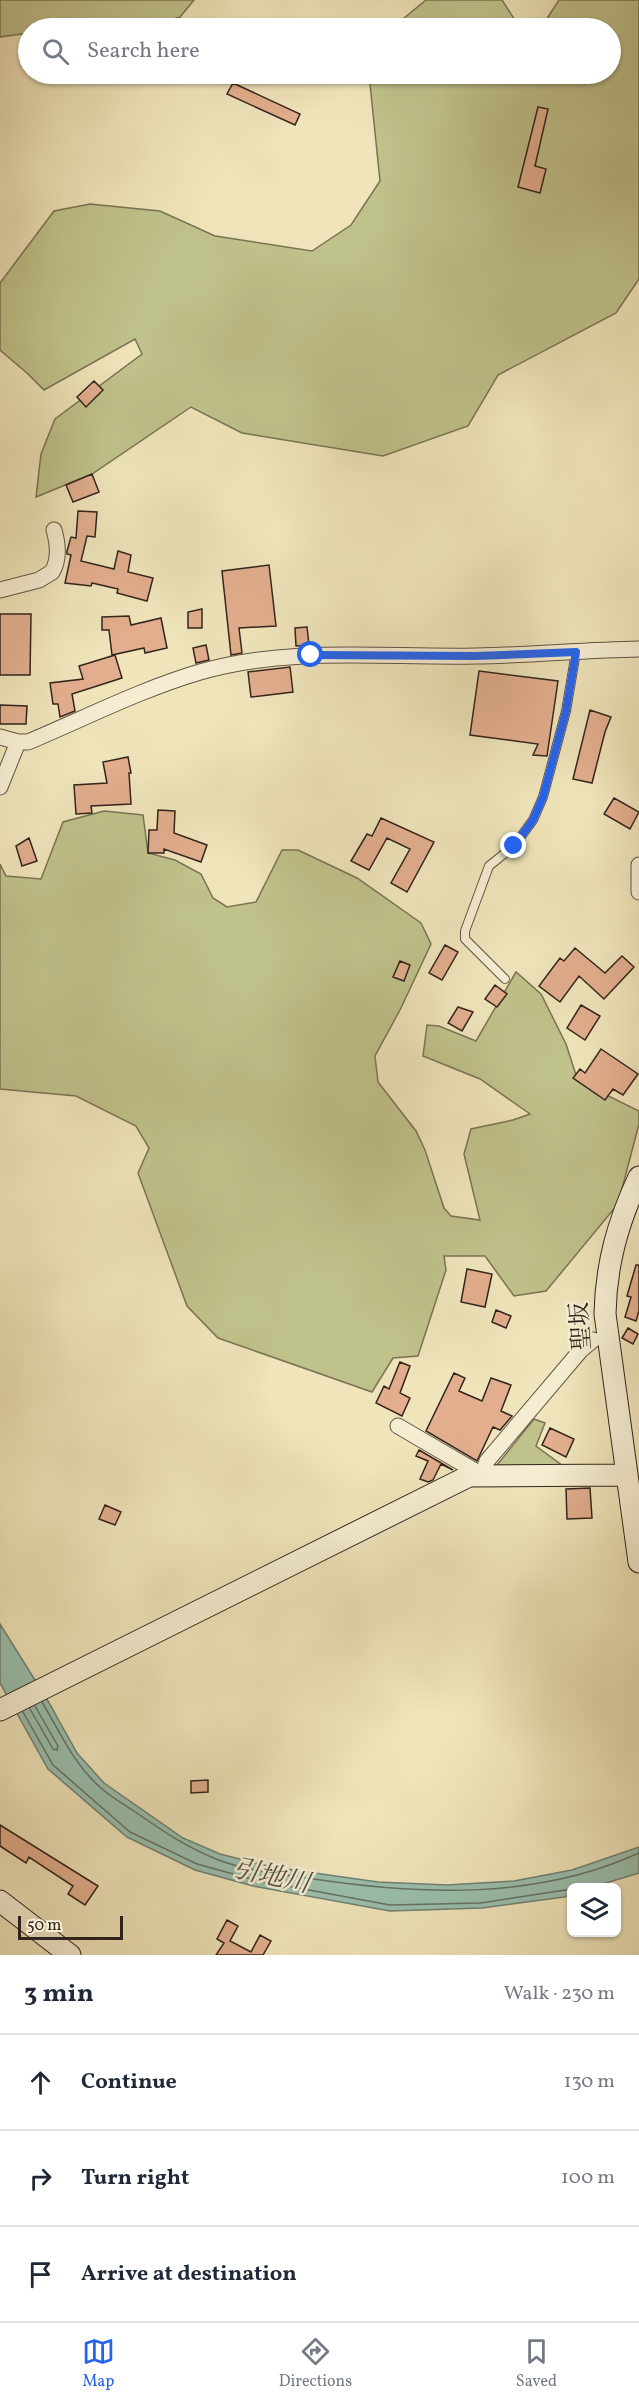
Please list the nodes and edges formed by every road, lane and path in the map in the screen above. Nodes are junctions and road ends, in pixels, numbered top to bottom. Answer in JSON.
{"nodes":[{"id":1,"x":54,"y":530,"type":"dead end"},
{"id":2,"x":0,"y":590,"type":"edge"},
{"id":3,"x":639,"y":650,"type":"edge"},
{"id":4,"x":576,"y":652,"type":"junction"},
{"id":5,"x":0,"y":738,"type":"edge"},
{"id":6,"x":18,"y":742,"type":"junction"},
{"id":7,"x":0,"y":788,"type":"edge"},
{"id":8,"x":639,"y":865,"type":"edge"},
{"id":9,"x":639,"y":892,"type":"edge"},
{"id":10,"x":505,"y":979,"type":"dead end"},
{"id":11,"x":639,"y":1177,"type":"edge"},
{"id":12,"x":587,"y":1346,"type":"dead end"},
{"id":13,"x":398,"y":1426,"type":"dead end"},
{"id":14,"x":633,"y":1474,"type":"edge"},
{"id":15,"x":482,"y":1475,"type":"junction"},
{"id":16,"x":639,"y":1562,"type":"edge"},
{"id":17,"x":1,"y":1709,"type":"edge"},
{"id":18,"x":0,"y":1901,"type":"edge"},
{"id":19,"x":70,"y":1955,"type":"edge"}],
"edges":[{"from":1,"to":2,"type":"street"},
{"from":3,"to":4,"type":"street"},
{"from":4,"to":6,"type":"street"},
{"from":4,"to":10,"type":"lane"},
{"from":5,"to":6,"type":"street"},
{"from":6,"to":7,"type":"street"},
{"from":8,"to":9,"type":"street"},
{"from":11,"to":14,"type":"street","name":"聖坂"},
{"from":12,"to":15,"type":"street"},
{"from":13,"to":15,"type":"street"},
{"from":14,"to":15,"type":"street"},
{"from":14,"to":16,"type":"street","name":"聖坂"},
{"from":15,"to":17,"type":"street"},
{"from":18,"to":19,"type":"street"}]}
